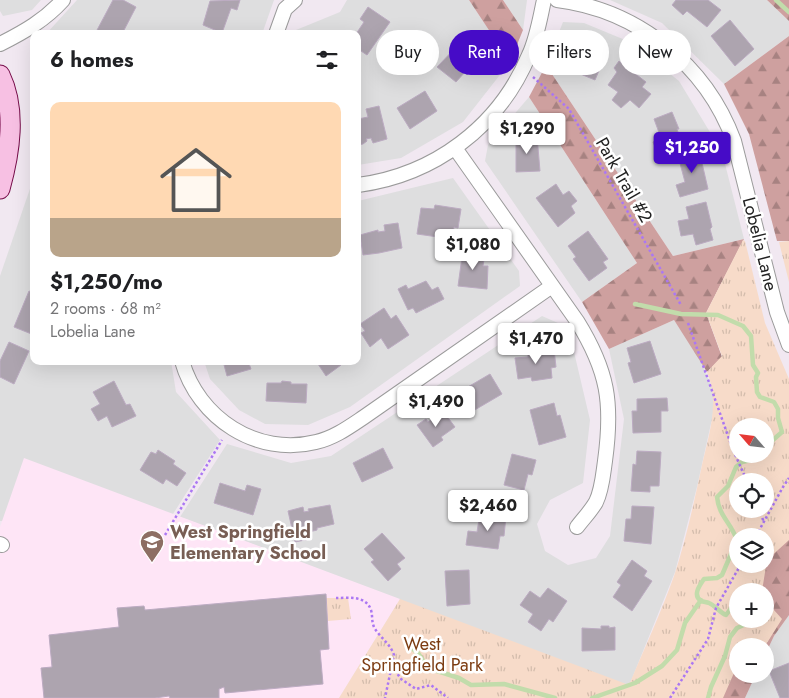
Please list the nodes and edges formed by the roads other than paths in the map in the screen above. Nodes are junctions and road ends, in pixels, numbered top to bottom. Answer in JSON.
{"nodes":[{"id":1,"x":63,"y":0,"type":"edge"},
{"id":2,"x":295,"y":0,"type":"edge"},
{"id":3,"x":544,"y":0,"type":"edge"},
{"id":4,"x":557,"y":0,"type":"edge"},
{"id":5,"x":278,"y":30,"type":"edge"},
{"id":6,"x":0,"y":44,"type":"edge"},
{"id":7,"x":0,"y":75,"type":"edge"},
{"id":8,"x":455,"y":148,"type":"junction"},
{"id":9,"x":361,"y":184,"type":"edge"},
{"id":10,"x":0,"y":189,"type":"edge"},
{"id":11,"x":552,"y":286,"type":"junction"},
{"id":12,"x":789,"y":345,"type":"edge"},
{"id":13,"x":183,"y":365,"type":"edge"},
{"id":14,"x":577,"y":527,"type":"dead end"}],
"edges":[{"from":1,"to":6,"type":"street"},
{"from":2,"to":5,"type":"street"},
{"from":3,"to":8,"type":"street"},
{"from":4,"to":12,"type":"street","name":"Lobelia Lane"},
{"from":7,"to":10,"type":"street"},
{"from":8,"to":9,"type":"street"},
{"from":8,"to":11,"type":"street"},
{"from":11,"to":13,"type":"street"},
{"from":11,"to":14,"type":"street"}]}
